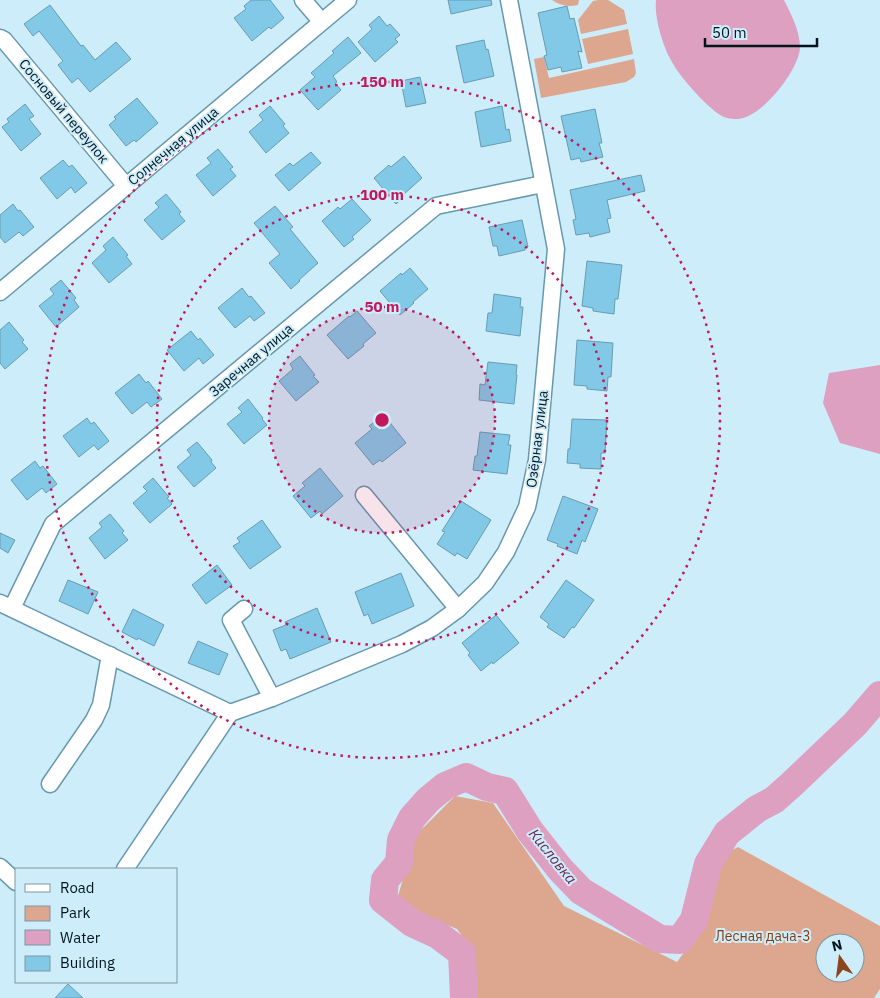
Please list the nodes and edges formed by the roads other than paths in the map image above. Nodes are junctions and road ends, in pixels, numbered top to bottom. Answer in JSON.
{"nodes":[{"id":1,"x":302,"y":0,"type":"edge"},
{"id":2,"x":348,"y":0,"type":"edge"},
{"id":3,"x":509,"y":0,"type":"edge"},
{"id":4,"x":321,"y":21,"type":"junction"},
{"id":5,"x":0,"y":38,"type":"edge"},
{"id":6,"x":543,"y":184,"type":"junction"},
{"id":7,"x":126,"y":186,"type":"junction"},
{"id":8,"x":0,"y":292,"type":"edge"},
{"id":9,"x":364,"y":495,"type":"dead end"},
{"id":10,"x":6,"y":606,"type":"edge"},
{"id":11,"x":458,"y":608,"type":"junction"},
{"id":12,"x":244,"y":609,"type":"dead end"},
{"id":13,"x":110,"y":655,"type":"junction"},
{"id":14,"x":272,"y":698,"type":"junction"},
{"id":15,"x":230,"y":713,"type":"junction"},
{"id":16,"x":50,"y":784,"type":"dead end"},
{"id":17,"x":0,"y":868,"type":"edge"},
{"id":18,"x":126,"y":868,"type":"edge"},
{"id":19,"x":15,"y":881,"type":"edge"}],
"edges":[{"from":1,"to":4,"type":"street"},
{"from":2,"to":4,"type":"street","name":"Солнечная улица"},
{"from":3,"to":6,"type":"street","name":"Озёрная улица"},
{"from":4,"to":7,"type":"street","name":"Солнечная улица"},
{"from":5,"to":7,"type":"street","name":"Сосновый переулок"},
{"from":6,"to":10,"type":"street","name":"Заречная улица"},
{"from":6,"to":11,"type":"street","name":"Озёрная улица"},
{"from":7,"to":8,"type":"street","name":"Солнечная улица"},
{"from":9,"to":11,"type":"street"},
{"from":10,"to":13,"type":"street"},
{"from":11,"to":14,"type":"street","name":"Озёрная улица"},
{"from":12,"to":14,"type":"street"},
{"from":13,"to":15,"type":"street"},
{"from":13,"to":16,"type":"street"},
{"from":14,"to":15,"type":"street","name":"Озёрная улица"},
{"from":15,"to":18,"type":"street"},
{"from":17,"to":19,"type":"street"}]}
